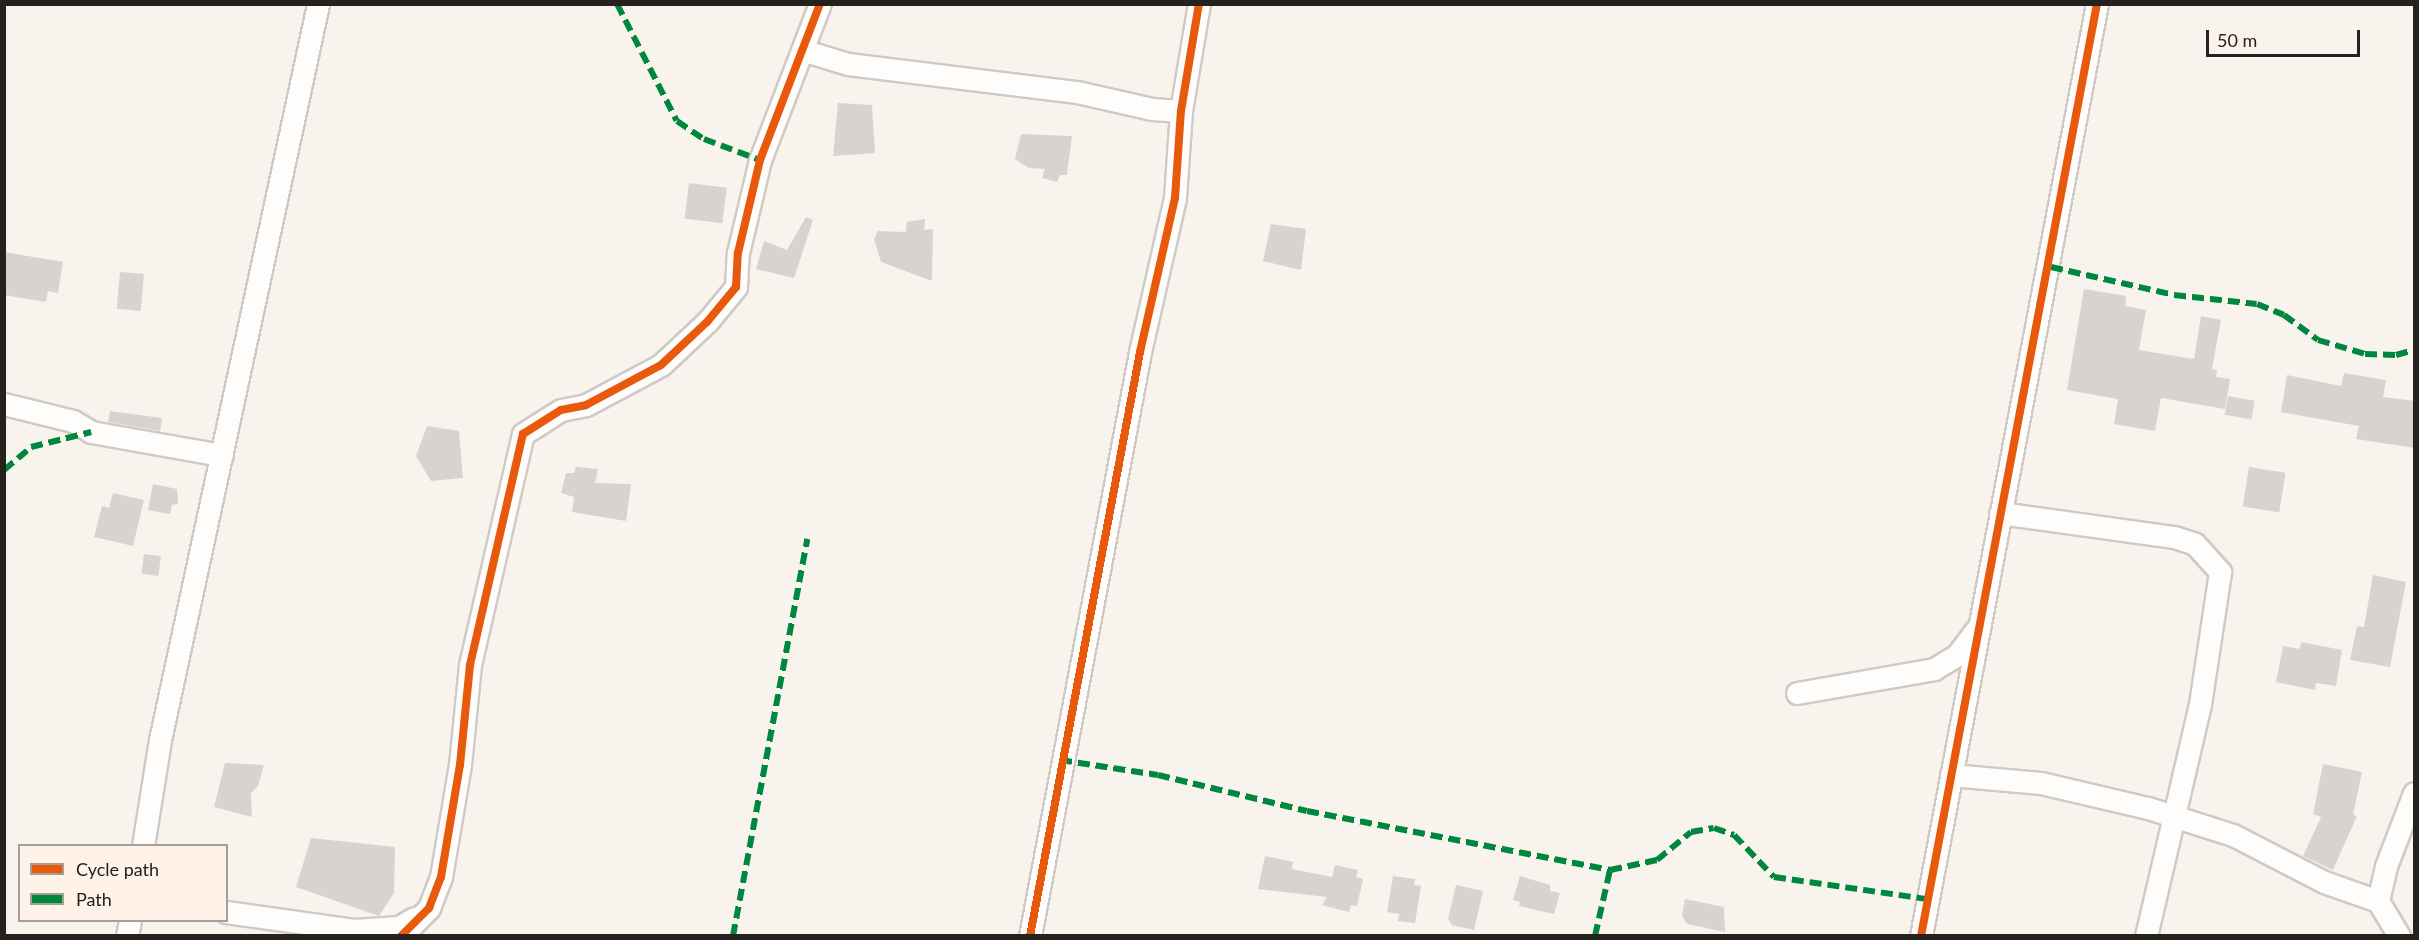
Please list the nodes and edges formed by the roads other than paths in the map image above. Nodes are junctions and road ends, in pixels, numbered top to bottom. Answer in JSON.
{"nodes":[{"id":1,"x":318,"y":4,"type":"edge"},
{"id":2,"x":820,"y":4,"type":"edge"},
{"id":3,"x":1199,"y":4,"type":"edge"},
{"id":4,"x":2097,"y":4,"type":"edge"},
{"id":5,"x":802,"y":50,"type":"junction"},
{"id":6,"x":1181,"y":111,"type":"junction"},
{"id":7,"x":4,"y":405,"type":"edge"},
{"id":8,"x":222,"y":455,"type":"junction"},
{"id":9,"x":2000,"y":513,"type":"junction"},
{"id":10,"x":1980,"y":625,"type":"junction"},
{"id":11,"x":1797,"y":693,"type":"dead end"},
{"id":12,"x":1951,"y":775,"type":"junction"},
{"id":13,"x":2415,"y":794,"type":"edge"},
{"id":14,"x":2175,"y":817,"type":"junction"},
{"id":15,"x":143,"y":844,"type":"edge"},
{"id":16,"x":2378,"y":901,"type":"junction"},
{"id":17,"x":429,"y":908,"type":"junction"},
{"id":18,"x":228,"y":912,"type":"edge"},
{"id":19,"x":353,"y":933,"type":"edge"},
{"id":20,"x":401,"y":936,"type":"edge"},
{"id":21,"x":1030,"y":936,"type":"edge"},
{"id":22,"x":1921,"y":936,"type":"edge"},
{"id":23,"x":2146,"y":936,"type":"edge"},
{"id":24,"x":2399,"y":936,"type":"edge"}],
"edges":[{"from":1,"to":8,"type":"street"},
{"from":2,"to":5,"type":"street"},
{"from":3,"to":6,"type":"street"},
{"from":4,"to":9,"type":"street"},
{"from":5,"to":6,"type":"street"},
{"from":5,"to":17,"type":"street"},
{"from":6,"to":21,"type":"street"},
{"from":7,"to":8,"type":"street"},
{"from":8,"to":15,"type":"street"},
{"from":9,"to":10,"type":"street"},
{"from":9,"to":14,"type":"street"},
{"from":10,"to":11,"type":"street"},
{"from":10,"to":12,"type":"street"},
{"from":12,"to":14,"type":"street"},
{"from":12,"to":22,"type":"street"},
{"from":13,"to":16,"type":"street"},
{"from":14,"to":16,"type":"street"},
{"from":14,"to":23,"type":"street"},
{"from":16,"to":24,"type":"street"},
{"from":17,"to":19,"type":"street"},
{"from":17,"to":20,"type":"street"},
{"from":18,"to":19,"type":"street"}]}
